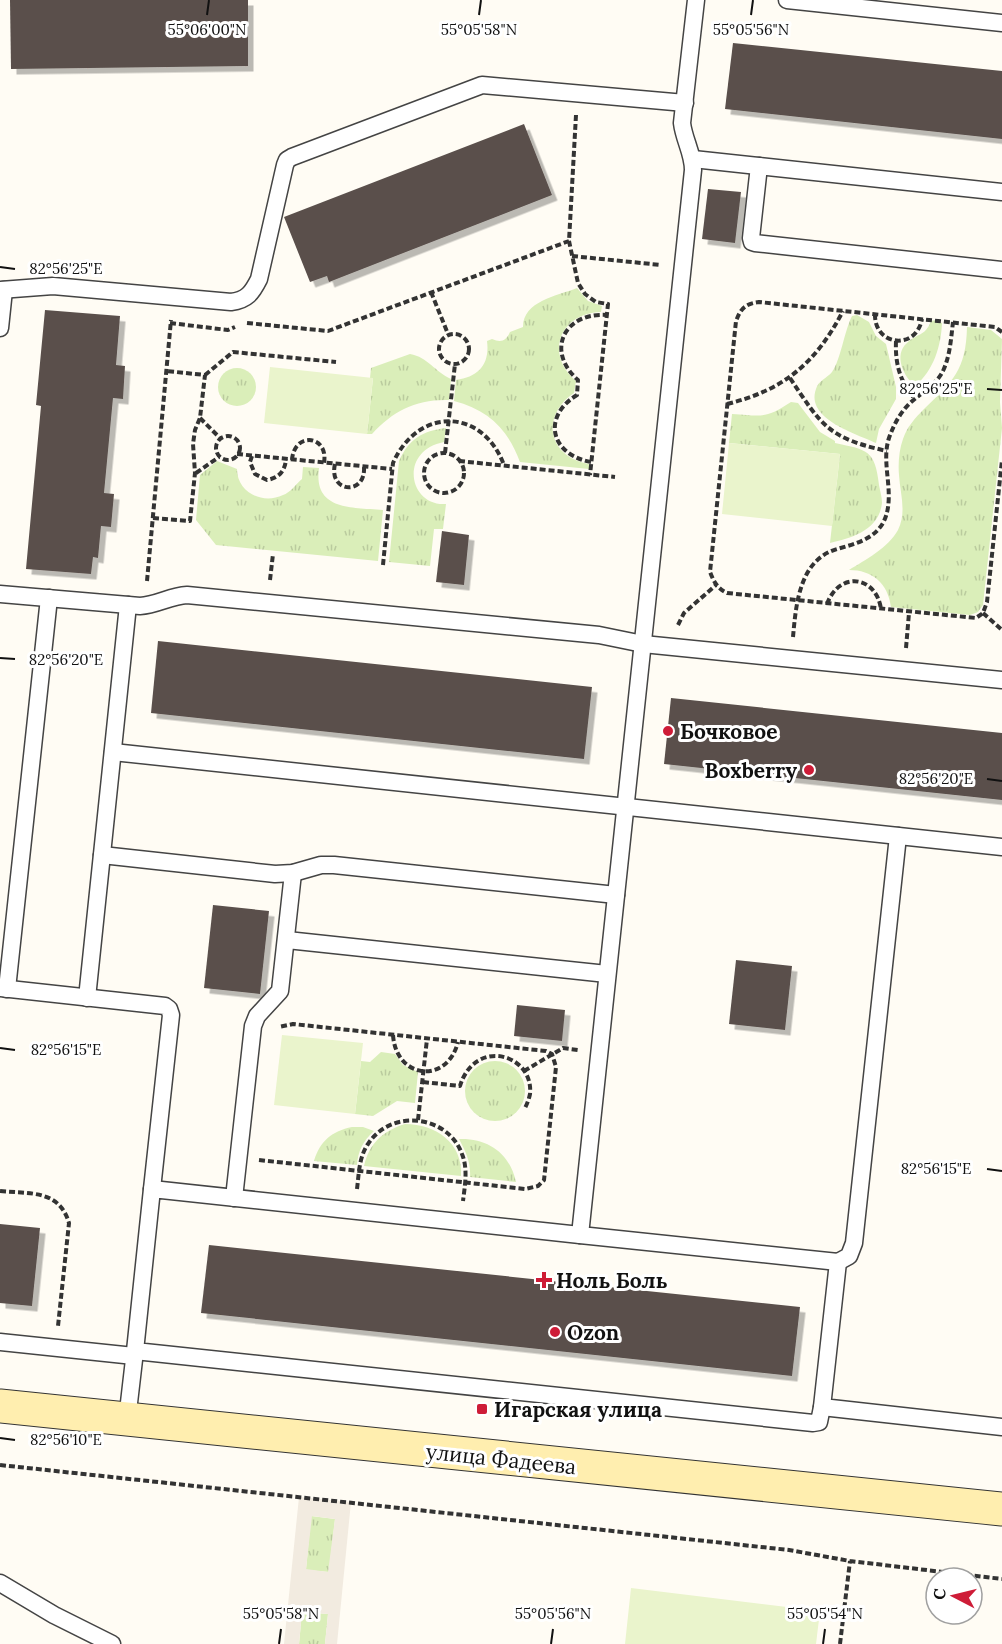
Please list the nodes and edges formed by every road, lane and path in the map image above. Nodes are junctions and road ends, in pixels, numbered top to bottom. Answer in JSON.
{"nodes":[{"id":1,"x":696,"y":0,"type":"edge"},
{"id":2,"x":787,"y":0,"type":"edge"},
{"id":3,"x":1002,"y":23,"type":"edge"},
{"id":4,"x":578,"y":93,"type":"junction"},
{"id":5,"x":685,"y":103,"type":"junction"},
{"id":6,"x":693,"y":159,"type":"junction"},
{"id":7,"x":759,"y":166,"type":"junction"},
{"id":8,"x":1002,"y":192,"type":"edge"},
{"id":9,"x":568,"y":241,"type":"junction"},
{"id":10,"x":572,"y":256,"type":"junction"},
{"id":11,"x":633,"y":262,"type":"dead end"},
{"id":12,"x":1002,"y":270,"type":"edge"},
{"id":13,"x":2,"y":290,"type":"edge"},
{"id":14,"x":431,"y":292,"type":"junction"},
{"id":15,"x":173,"y":297,"type":"junction"},
{"id":16,"x":843,"y":311,"type":"junction"},
{"id":17,"x":875,"y":314,"type":"junction"},
{"id":18,"x":607,"y":315,"type":"junction"},
{"id":19,"x":922,"y":319,"type":"junction"},
{"id":20,"x":170,"y":322,"type":"junction"},
{"id":21,"x":244,"y":322,"type":"dead end"},
{"id":22,"x":953,"y":322,"type":"junction"},
{"id":23,"x":236,"y":326,"type":"dead end"},
{"id":24,"x":0,"y":328,"type":"edge"},
{"id":25,"x":1002,"y":332,"type":"edge"},
{"id":26,"x":448,"y":334,"type":"junction"},
{"id":27,"x":896,"y":341,"type":"junction"},
{"id":28,"x":336,"y":362,"type":"dead end"},
{"id":29,"x":455,"y":364,"type":"junction"},
{"id":30,"x":166,"y":371,"type":"junction"},
{"id":31,"x":205,"y":375,"type":"junction"},
{"id":32,"x":790,"y":378,"type":"junction"},
{"id":33,"x":915,"y":399,"type":"junction"},
{"id":34,"x":727,"y":404,"type":"junction"},
{"id":35,"x":200,"y":417,"type":"junction"},
{"id":36,"x":449,"y":422,"type":"junction"},
{"id":37,"x":221,"y":439,"type":"junction"},
{"id":38,"x":887,"y":451,"type":"junction"},
{"id":39,"x":445,"y":453,"type":"junction"},
{"id":40,"x":237,"y":454,"type":"junction"},
{"id":41,"x":252,"y":456,"type":"junction"},
{"id":42,"x":220,"y":457,"type":"junction"},
{"id":43,"x":285,"y":459,"type":"junction"},
{"id":44,"x":292,"y":460,"type":"junction"},
{"id":45,"x":1002,"y":460,"type":"edge"},
{"id":46,"x":459,"y":461,"type":"junction"},
{"id":47,"x":591,"y":462,"type":"junction"},
{"id":48,"x":324,"y":463,"type":"junction"},
{"id":49,"x":335,"y":464,"type":"junction"},
{"id":50,"x":504,"y":465,"type":"junction"},
{"id":51,"x":364,"y":466,"type":"junction"},
{"id":52,"x":392,"y":469,"type":"junction"},
{"id":53,"x":195,"y":473,"type":"junction"},
{"id":54,"x":590,"y":475,"type":"junction"},
{"id":55,"x":615,"y":477,"type":"dead end"},
{"id":56,"x":1001,"y":481,"type":"edge"},
{"id":57,"x":153,"y":518,"type":"junction"},
{"id":58,"x":383,"y":565,"type":"dead end"},
{"id":59,"x":147,"y":585,"type":"dead end"},
{"id":60,"x":716,"y":585,"type":"junction"},
{"id":61,"x":0,"y":594,"type":"edge"},
{"id":62,"x":49,"y":598,"type":"junction"},
{"id":63,"x":797,"y":601,"type":"junction"},
{"id":64,"x":827,"y":604,"type":"junction"},
{"id":65,"x":128,"y":605,"type":"junction"},
{"id":66,"x":880,"y":609,"type":"junction"},
{"id":67,"x":909,"y":613,"type":"junction"},
{"id":68,"x":983,"y":613,"type":"junction"},
{"id":69,"x":1002,"y":630,"type":"edge"},
{"id":70,"x":643,"y":644,"type":"junction"},
{"id":71,"x":675,"y":647,"type":"junction"},
{"id":72,"x":791,"y":659,"type":"junction"},
{"id":73,"x":903,"y":670,"type":"junction"},
{"id":74,"x":1002,"y":680,"type":"edge"},
{"id":75,"x":113,"y":752,"type":"junction"},
{"id":76,"x":626,"y":806,"type":"junction"},
{"id":77,"x":898,"y":836,"type":"junction"},
{"id":78,"x":1002,"y":847,"type":"edge"},
{"id":79,"x":102,"y":855,"type":"junction"},
{"id":80,"x":293,"y":873,"type":"junction"},
{"id":81,"x":616,"y":895,"type":"junction"},
{"id":82,"x":287,"y":940,"type":"junction"},
{"id":83,"x":607,"y":974,"type":"junction"},
{"id":84,"x":4,"y":989,"type":"edge"},
{"id":85,"x":87,"y":998,"type":"junction"},
{"id":86,"x":272,"y":1034,"type":"dead end"},
{"id":87,"x":393,"y":1035,"type":"junction"},
{"id":88,"x":428,"y":1039,"type":"junction"},
{"id":89,"x":458,"y":1042,"type":"junction"},
{"id":90,"x":599,"y":1052,"type":"junction"},
{"id":91,"x":552,"y":1054,"type":"junction"},
{"id":92,"x":424,"y":1071,"type":"junction"},
{"id":93,"x":524,"y":1071,"type":"junction"},
{"id":94,"x":423,"y":1082,"type":"junction"},
{"id":95,"x":525,"y":1108,"type":"dead end"},
{"id":96,"x":418,"y":1120,"type":"junction"},
{"id":97,"x":259,"y":1160,"type":"dead end"},
{"id":98,"x":359,"y":1171,"type":"junction"},
{"id":99,"x":465,"y":1182,"type":"junction"},
{"id":100,"x":152,"y":1189,"type":"junction"},
{"id":101,"x":0,"y":1191,"type":"edge"},
{"id":102,"x":234,"y":1198,"type":"junction"},
{"id":103,"x":580,"y":1235,"type":"junction"},
{"id":104,"x":838,"y":1262,"type":"junction"},
{"id":105,"x":0,"y":1342,"type":"edge"},
{"id":106,"x":55,"y":1348,"type":"junction"},
{"id":107,"x":134,"y":1354,"type":"junction"},
{"id":108,"x":0,"y":1406,"type":"edge"},
{"id":109,"x":822,"y":1407,"type":"junction"},
{"id":110,"x":127,"y":1420,"type":"junction"},
{"id":111,"x":1002,"y":1427,"type":"edge"},
{"id":112,"x":0,"y":1465,"type":"edge"},
{"id":113,"x":1002,"y":1509,"type":"edge"},
{"id":114,"x":850,"y":1561,"type":"junction"},
{"id":115,"x":1002,"y":1579,"type":"edge"},
{"id":116,"x":0,"y":1583,"type":"edge"},
{"id":117,"x":112,"y":1644,"type":"edge"},
{"id":118,"x":840,"y":1644,"type":"edge"}],
"edges":[{"from":1,"to":5,"type":"lane"},
{"from":2,"to":3,"type":"lane"},
{"from":4,"to":5,"type":"lane"},
{"from":4,"to":9,"type":"path"},
{"from":4,"to":15,"type":"lane"},
{"from":5,"to":6,"type":"lane"},
{"from":6,"to":7,"type":"lane"},
{"from":6,"to":70,"type":"lane"},
{"from":7,"to":8,"type":"lane"},
{"from":7,"to":12,"type":"lane"},
{"from":9,"to":10,"type":"path"},
{"from":9,"to":14,"type":"path"},
{"from":10,"to":11,"type":"path"},
{"from":10,"to":18,"type":"path"},
{"from":13,"to":15,"type":"lane"},
{"from":13,"to":24,"type":"lane"},
{"from":14,"to":21,"type":"path"},
{"from":14,"to":26,"type":"path"},
{"from":15,"to":20,"type":"path"},
{"from":16,"to":17,"type":"path"},
{"from":16,"to":32,"type":"path"},
{"from":16,"to":34,"type":"path"},
{"from":17,"to":19,"type":"path"},
{"from":17,"to":27,"type":"path"},
{"from":18,"to":47,"type":"path"},
{"from":18,"to":47,"type":"path"},
{"from":19,"to":22,"type":"path"},
{"from":19,"to":27,"type":"path"},
{"from":20,"to":23,"type":"path"},
{"from":20,"to":30,"type":"path"},
{"from":22,"to":25,"type":"path"},
{"from":22,"to":33,"type":"path"},
{"from":26,"to":29,"type":"path"},
{"from":26,"to":29,"type":"path"},
{"from":27,"to":33,"type":"path"},
{"from":28,"to":31,"type":"path"},
{"from":29,"to":36,"type":"path"},
{"from":30,"to":31,"type":"path"},
{"from":30,"to":57,"type":"path"},
{"from":31,"to":35,"type":"path"},
{"from":32,"to":34,"type":"path"},
{"from":32,"to":38,"type":"path"},
{"from":33,"to":38,"type":"path"},
{"from":34,"to":60,"type":"path"},
{"from":35,"to":37,"type":"path"},
{"from":35,"to":53,"type":"path"},
{"from":36,"to":39,"type":"path"},
{"from":36,"to":50,"type":"path"},
{"from":36,"to":52,"type":"path"},
{"from":37,"to":40,"type":"path"},
{"from":37,"to":42,"type":"path"},
{"from":38,"to":63,"type":"path"},
{"from":39,"to":46,"type":"path"},
{"from":39,"to":46,"type":"path"},
{"from":40,"to":41,"type":"path"},
{"from":40,"to":42,"type":"path"},
{"from":41,"to":43,"type":"path"},
{"from":41,"to":43,"type":"path"},
{"from":42,"to":53,"type":"path"},
{"from":43,"to":44,"type":"path"},
{"from":44,"to":48,"type":"path"},
{"from":44,"to":48,"type":"path"},
{"from":45,"to":56,"type":"path"},
{"from":46,"to":50,"type":"path"},
{"from":47,"to":54,"type":"path"},
{"from":48,"to":49,"type":"path"},
{"from":49,"to":51,"type":"path"},
{"from":49,"to":51,"type":"path"},
{"from":50,"to":54,"type":"path"},
{"from":51,"to":52,"type":"path"},
{"from":52,"to":58,"type":"path"},
{"from":53,"to":57,"type":"path"},
{"from":54,"to":55,"type":"path"},
{"from":56,"to":68,"type":"path"},
{"from":57,"to":59,"type":"path"},
{"from":60,"to":63,"type":"path"},
{"from":60,"to":71,"type":"path"},
{"from":61,"to":62,"type":"lane"},
{"from":62,"to":65,"type":"lane"},
{"from":62,"to":84,"type":"lane"},
{"from":63,"to":64,"type":"path"},
{"from":63,"to":72,"type":"path"},
{"from":64,"to":66,"type":"path"},
{"from":64,"to":66,"type":"path"},
{"from":65,"to":70,"type":"lane"},
{"from":65,"to":75,"type":"lane"},
{"from":66,"to":67,"type":"path"},
{"from":67,"to":68,"type":"path"},
{"from":67,"to":73,"type":"path"},
{"from":68,"to":69,"type":"path"},
{"from":70,"to":71,"type":"lane"},
{"from":70,"to":76,"type":"lane"},
{"from":71,"to":72,"type":"lane"},
{"from":72,"to":73,"type":"lane"},
{"from":73,"to":74,"type":"lane"},
{"from":75,"to":76,"type":"lane"},
{"from":75,"to":79,"type":"lane"},
{"from":76,"to":77,"type":"lane"},
{"from":76,"to":81,"type":"lane"},
{"from":77,"to":78,"type":"lane"},
{"from":77,"to":104,"type":"lane"},
{"from":79,"to":80,"type":"lane"},
{"from":79,"to":85,"type":"lane"},
{"from":80,"to":81,"type":"lane"},
{"from":80,"to":82,"type":"lane"},
{"from":81,"to":83,"type":"lane"},
{"from":82,"to":83,"type":"lane"},
{"from":82,"to":102,"type":"lane"},
{"from":83,"to":90,"type":"lane"},
{"from":84,"to":85,"type":"lane"},
{"from":85,"to":100,"type":"lane"},
{"from":86,"to":87,"type":"path"},
{"from":87,"to":88,"type":"path"},
{"from":87,"to":92,"type":"path"},
{"from":88,"to":89,"type":"path"},
{"from":88,"to":92,"type":"path"},
{"from":89,"to":91,"type":"path"},
{"from":89,"to":92,"type":"path"},
{"from":90,"to":91,"type":"path"},
{"from":90,"to":103,"type":"lane"},
{"from":91,"to":93,"type":"path"},
{"from":91,"to":99,"type":"path"},
{"from":92,"to":94,"type":"path"},
{"from":93,"to":94,"type":"path"},
{"from":93,"to":95,"type":"path"},
{"from":94,"to":96,"type":"path"},
{"from":96,"to":98,"type":"path"},
{"from":96,"to":99,"type":"path"},
{"from":97,"to":98,"type":"path"},
{"from":98,"to":99,"type":"path"},
{"from":100,"to":102,"type":"lane"},
{"from":100,"to":107,"type":"lane"},
{"from":101,"to":106,"type":"path"},
{"from":102,"to":103,"type":"lane"},
{"from":103,"to":104,"type":"lane"},
{"from":104,"to":109,"type":"lane"},
{"from":105,"to":106,"type":"lane"},
{"from":106,"to":107,"type":"lane"},
{"from":107,"to":109,"type":"lane"},
{"from":107,"to":110,"type":"lane"},
{"from":108,"to":110,"type":"street","name":"улица Фадеева"},
{"from":109,"to":111,"type":"lane"},
{"from":110,"to":113,"type":"street","name":"улица Фадеева"},
{"from":112,"to":114,"type":"path"},
{"from":114,"to":115,"type":"path"},
{"from":114,"to":118,"type":"path"},
{"from":116,"to":117,"type":"lane"}]}
